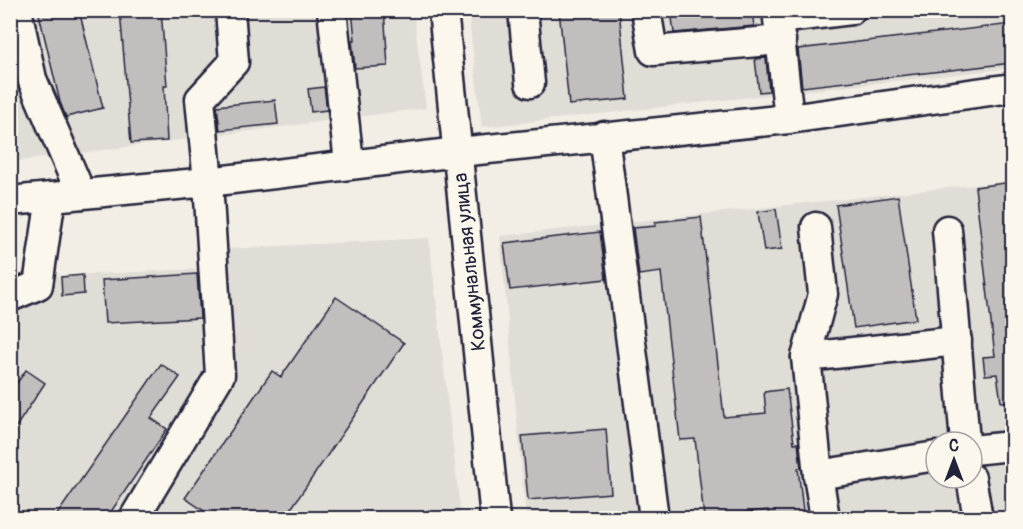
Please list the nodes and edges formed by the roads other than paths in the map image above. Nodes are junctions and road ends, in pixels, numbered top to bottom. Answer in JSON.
{"nodes":[{"id":1,"x":17,"y":10,"type":"edge"},
{"id":2,"x":230,"y":10,"type":"edge"},
{"id":3,"x":332,"y":10,"type":"edge"},
{"id":4,"x":443,"y":10,"type":"edge"},
{"id":5,"x":523,"y":10,"type":"edge"},
{"id":6,"x":646,"y":10,"type":"edge"},
{"id":7,"x":851,"y":10,"type":"edge"},
{"id":8,"x":781,"y":40,"type":"junction"},
{"id":9,"x":530,"y":83,"type":"dead end"},
{"id":10,"x":1012,"y":88,"type":"edge"},
{"id":11,"x":789,"y":118,"type":"junction"},
{"id":12,"x":604,"y":136,"type":"junction"},
{"id":13,"x":458,"y":152,"type":"junction"},
{"id":14,"x":349,"y":163,"type":"junction"},
{"id":15,"x":208,"y":182,"type":"junction"},
{"id":16,"x":81,"y":194,"type":"junction"},
{"id":17,"x":51,"y":197,"type":"junction"},
{"id":18,"x":10,"y":201,"type":"edge"},
{"id":19,"x":816,"y":227,"type":"dead end"},
{"id":20,"x":946,"y":230,"type":"dead end"},
{"id":21,"x":10,"y":297,"type":"edge"},
{"id":22,"x":957,"y":341,"type":"junction"},
{"id":23,"x":806,"y":357,"type":"junction"},
{"id":24,"x":964,"y":430,"type":"edge"},
{"id":25,"x":1012,"y":446,"type":"edge"},
{"id":26,"x":984,"y":449,"type":"edge"},
{"id":27,"x":924,"y":458,"type":"edge"},
{"id":28,"x":818,"y":475,"type":"junction"},
{"id":29,"x":973,"y":490,"type":"edge"},
{"id":30,"x":493,"y":517,"type":"edge"},
{"id":31,"x":134,"y":519,"type":"edge"},
{"id":32,"x":654,"y":519,"type":"edge"},
{"id":33,"x":825,"y":519,"type":"edge"},
{"id":34,"x":978,"y":519,"type":"edge"}],
"edges":[{"from":1,"to":16,"type":"street"},
{"from":2,"to":15,"type":"street"},
{"from":3,"to":14,"type":"street"},
{"from":4,"to":13,"type":"street","name":"Коммунальная улица"},
{"from":5,"to":9,"type":"street"},
{"from":6,"to":8,"type":"street"},
{"from":7,"to":8,"type":"street"},
{"from":8,"to":11,"type":"street"},
{"from":10,"to":11,"type":"street"},
{"from":11,"to":12,"type":"street"},
{"from":12,"to":13,"type":"street"},
{"from":12,"to":32,"type":"street"},
{"from":13,"to":14,"type":"street"},
{"from":13,"to":30,"type":"street","name":"Коммунальная улица"},
{"from":14,"to":15,"type":"street"},
{"from":15,"to":16,"type":"street"},
{"from":15,"to":31,"type":"street"},
{"from":16,"to":17,"type":"street"},
{"from":17,"to":18,"type":"street"},
{"from":17,"to":21,"type":"street"},
{"from":19,"to":23,"type":"street"},
{"from":20,"to":22,"type":"street"},
{"from":22,"to":23,"type":"street"},
{"from":22,"to":24,"type":"street"},
{"from":23,"to":28,"type":"street"},
{"from":25,"to":26,"type":"street"},
{"from":27,"to":28,"type":"street"},
{"from":28,"to":33,"type":"street"},
{"from":29,"to":34,"type":"street"}]}
